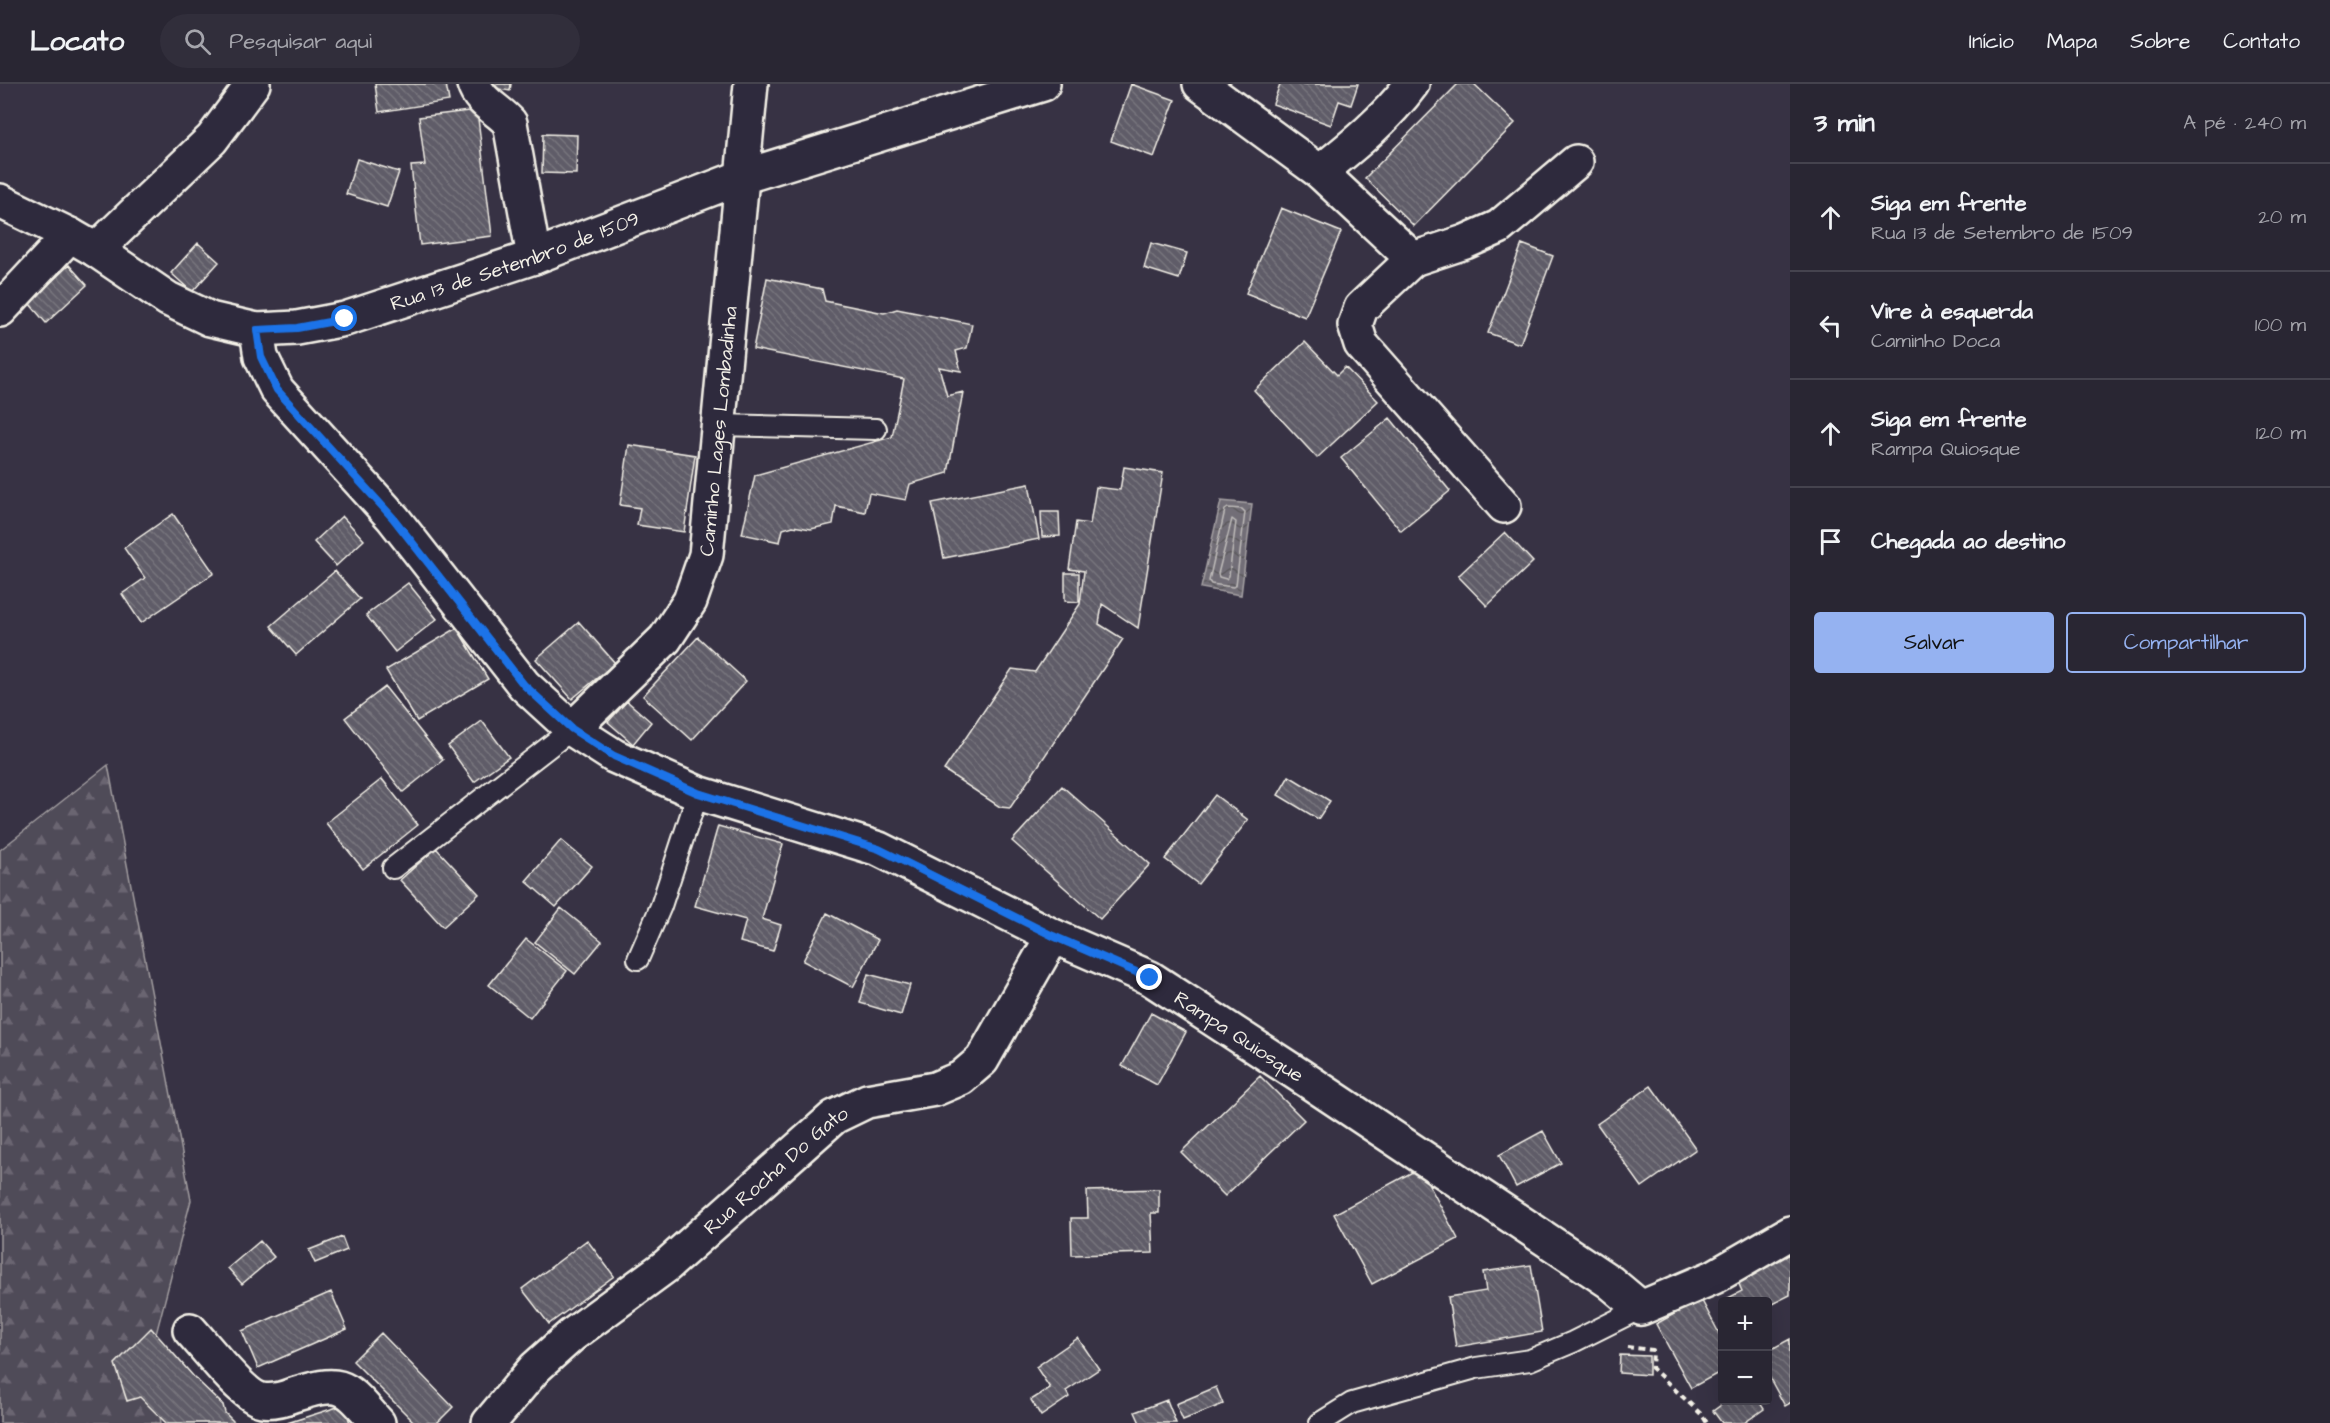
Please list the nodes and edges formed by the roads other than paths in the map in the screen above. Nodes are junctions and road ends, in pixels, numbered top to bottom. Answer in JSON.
{"nodes":[{"id":1,"x":253,"y":84,"type":"edge"},
{"id":2,"x":474,"y":84,"type":"edge"},
{"id":3,"x":751,"y":84,"type":"edge"},
{"id":4,"x":1043,"y":84,"type":"edge"},
{"id":5,"x":1200,"y":84,"type":"edge"},
{"id":6,"x":1412,"y":84,"type":"edge"},
{"id":7,"x":1576,"y":162,"type":"dead end"},
{"id":8,"x":1320,"y":172,"type":"junction"},
{"id":9,"x":742,"y":177,"type":"junction"},
{"id":10,"x":0,"y":201,"type":"edge"},
{"id":11,"x":83,"y":242,"type":"junction"},
{"id":12,"x":534,"y":257,"type":"junction"},
{"id":13,"x":1413,"y":259,"type":"junction"},
{"id":14,"x":0,"y":310,"type":"edge"},
{"id":15,"x":257,"y":330,"type":"junction"},
{"id":16,"x":718,"y":425,"type":"junction"},
{"id":17,"x":876,"y":429,"type":"dead end"},
{"id":18,"x":1504,"y":506,"type":"dead end"},
{"id":19,"x":572,"y":729,"type":"junction"},
{"id":20,"x":698,"y":793,"type":"junction"},
{"id":21,"x":393,"y":868,"type":"dead end"},
{"id":22,"x":1053,"y":936,"type":"junction"},
{"id":23,"x":638,"y":959,"type":"dead end"},
{"id":24,"x":1790,"y":1233,"type":"edge"},
{"id":25,"x":1641,"y":1308,"type":"junction"},
{"id":26,"x":190,"y":1330,"type":"dead end"},
{"id":27,"x":378,"y":1423,"type":"edge"},
{"id":28,"x":489,"y":1423,"type":"edge"},
{"id":29,"x":1320,"y":1423,"type":"edge"}],
"edges":[{"from":1,"to":11,"type":"street"},
{"from":2,"to":12,"type":"street"},
{"from":3,"to":9,"type":"street","name":"Caminho Lages Lombadinha"},
{"from":4,"to":9,"type":"street","name":"Rua 13 de Setembro de 1509"},
{"from":5,"to":8,"type":"street"},
{"from":6,"to":8,"type":"street"},
{"from":7,"to":13,"type":"street"},
{"from":8,"to":13,"type":"street"},
{"from":9,"to":12,"type":"street","name":"Rua 13 de Setembro de 1509"},
{"from":9,"to":16,"type":"street","name":"Caminho Lages Lombadinha"},
{"from":10,"to":11,"type":"street","name":"Rua 13 de Setembro de 1509"},
{"from":11,"to":14,"type":"street"},
{"from":11,"to":15,"type":"street","name":"Rua 13 de Setembro de 1509"},
{"from":12,"to":15,"type":"street","name":"Rua 13 de Setembro de 1509"},
{"from":13,"to":18,"type":"street"},
{"from":15,"to":19,"type":"street","name":"Rampa Quiosque"},
{"from":16,"to":17,"type":"lane"},
{"from":16,"to":19,"type":"street","name":"Caminho Lages Lombadinha"},
{"from":19,"to":20,"type":"street","name":"Rampa Quiosque"},
{"from":19,"to":21,"type":"lane"},
{"from":20,"to":22,"type":"street","name":"Rampa Quiosque"},
{"from":20,"to":23,"type":"lane"},
{"from":22,"to":25,"type":"street","name":"Rampa Quiosque"},
{"from":22,"to":28,"type":"street","name":"Rua Rocha Do Gato"},
{"from":24,"to":25,"type":"street"},
{"from":25,"to":29,"type":"lane"},
{"from":26,"to":27,"type":"street"}]}
